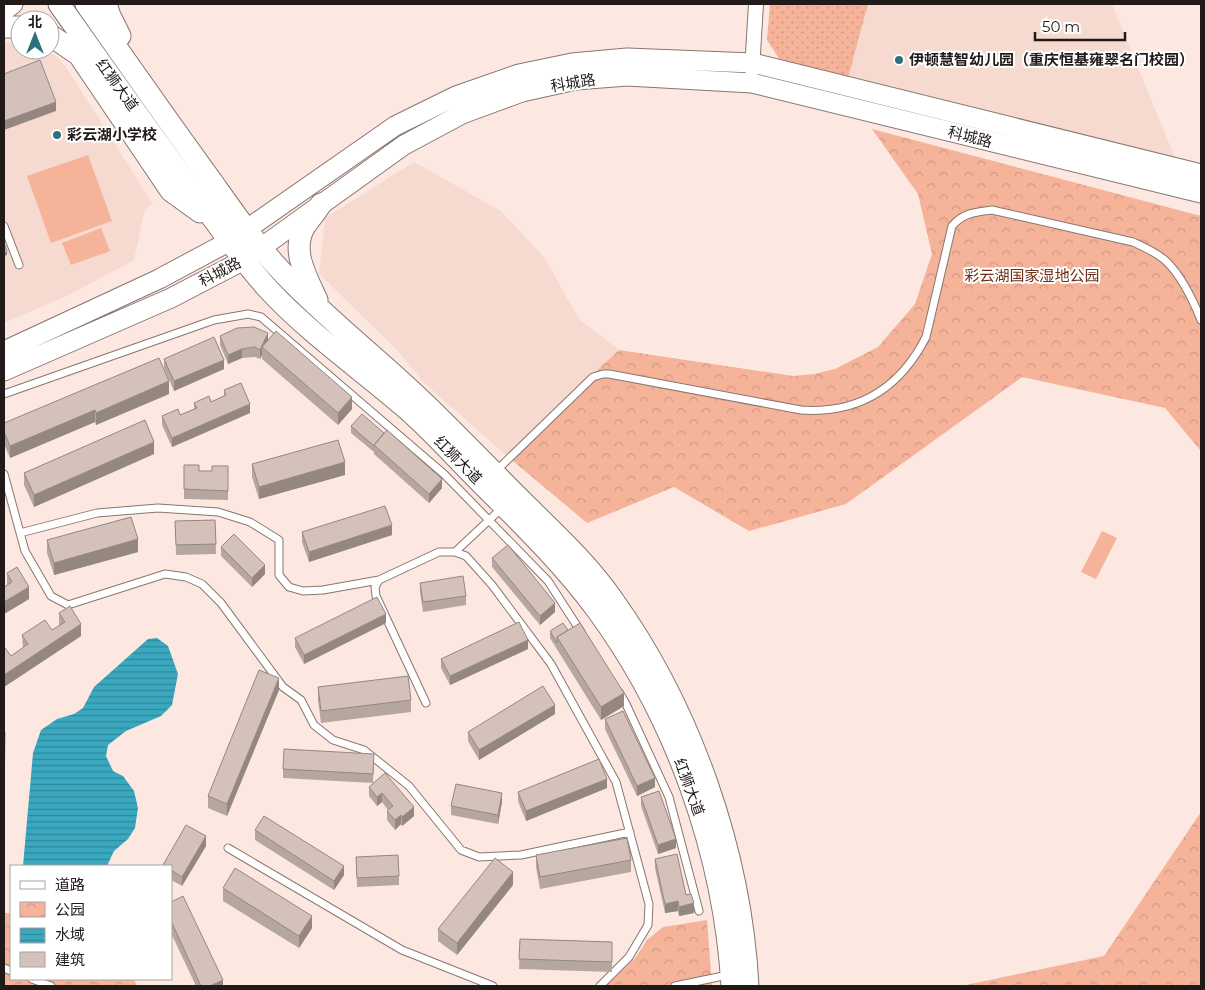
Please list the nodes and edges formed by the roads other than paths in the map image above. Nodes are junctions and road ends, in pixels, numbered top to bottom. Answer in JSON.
{"nodes":[{"id":1,"x":13,"y":4,"type":"edge"},
{"id":2,"x":59,"y":4,"type":"edge"},
{"id":3,"x":86,"y":4,"type":"edge"},
{"id":4,"x":106,"y":4,"type":"edge"},
{"id":5,"x":756,"y":4,"type":"edge"},
{"id":6,"x":4,"y":11,"type":"edge"},
{"id":7,"x":60,"y":42,"type":"edge"},
{"id":8,"x":753,"y":63,"type":"junction"},
{"id":9,"x":752,"y":83,"type":"junction"},
{"id":10,"x":1201,"y":174,"type":"edge"},
{"id":11,"x":1201,"y":194,"type":"edge"},
{"id":12,"x":322,"y":204,"type":"junction"},
{"id":13,"x":4,"y":226,"type":"edge"},
{"id":14,"x":232,"y":227,"type":"junction"},
{"id":15,"x":252,"y":254,"type":"junction"},
{"id":16,"x":19,"y":265,"type":"dead end"},
{"id":17,"x":321,"y":310,"type":"junction"},
{"id":18,"x":1201,"y":320,"type":"edge"},
{"id":19,"x":4,"y":351,"type":"edge"},
{"id":20,"x":4,"y":370,"type":"edge"},
{"id":21,"x":4,"y":394,"type":"edge"},
{"id":22,"x":494,"y":473,"type":"junction"},
{"id":23,"x":4,"y":474,"type":"edge"},
{"id":24,"x":497,"y":513,"type":"junction"},
{"id":25,"x":20,"y":533,"type":"junction"},
{"id":26,"x":455,"y":552,"type":"junction"},
{"id":27,"x":379,"y":580,"type":"junction"},
{"id":28,"x":585,"y":639,"type":"edge"},
{"id":29,"x":616,"y":688,"type":"edge"},
{"id":30,"x":426,"y":703,"type":"dead end"},
{"id":31,"x":630,"y":832,"type":"junction"},
{"id":32,"x":228,"y":848,"type":"dead end"},
{"id":33,"x":699,"y":911,"type":"dead end"},
{"id":34,"x":35,"y":980,"type":"edge"},
{"id":35,"x":737,"y":982,"type":"edge"},
{"id":36,"x":51,"y":986,"type":"edge"},
{"id":37,"x":492,"y":986,"type":"edge"},
{"id":38,"x":600,"y":986,"type":"edge"},
{"id":39,"x":674,"y":986,"type":"edge"}],
"edges":[{"from":1,"to":6,"type":"main road"},
{"from":2,"to":14,"type":"main road","name":"红狮大道"},
{"from":3,"to":14,"type":"main road","name":"红狮大道"},
{"from":4,"to":14,"type":"main road"},
{"from":5,"to":8,"type":"street"},
{"from":7,"to":14,"type":"main road"},
{"from":8,"to":9,"type":"street"},
{"from":8,"to":10,"type":"main road","name":"科城路"},
{"from":8,"to":14,"type":"main road","name":"科城路"},
{"from":9,"to":11,"type":"main road","name":"科城路"},
{"from":9,"to":12,"type":"main road","name":"科城路"},
{"from":12,"to":15,"type":"main road","name":"科城路"},
{"from":12,"to":17,"type":"main road"},
{"from":13,"to":16,"type":"lane"},
{"from":14,"to":15,"type":"main road","name":"红狮大道"},
{"from":14,"to":19,"type":"main road","name":"科城路"},
{"from":15,"to":17,"type":"main road","name":"红狮大道"},
{"from":15,"to":20,"type":"main road","name":"科城路"},
{"from":15,"to":24,"type":"main road","name":"红狮大道"},
{"from":17,"to":22,"type":"main road","name":"红狮大道"},
{"from":18,"to":22,"type":"lane"},
{"from":21,"to":24,"type":"lane"},
{"from":22,"to":35,"type":"main road","name":"红狮大道"},
{"from":23,"to":25,"type":"lane"},
{"from":24,"to":26,"type":"lane"},
{"from":24,"to":28,"type":"lane"},
{"from":24,"to":35,"type":"main road","name":"红狮大道"},
{"from":25,"to":27,"type":"lane"},
{"from":25,"to":31,"type":"lane"},
{"from":26,"to":27,"type":"lane"},
{"from":26,"to":31,"type":"lane"},
{"from":27,"to":30,"type":"lane"},
{"from":29,"to":33,"type":"lane"},
{"from":31,"to":38,"type":"lane"},
{"from":32,"to":37,"type":"lane"},
{"from":34,"to":36,"type":"lane"},
{"from":35,"to":39,"type":"lane"}]}
